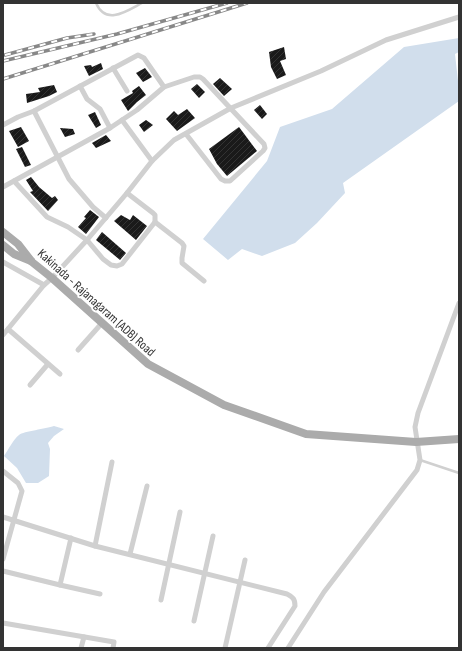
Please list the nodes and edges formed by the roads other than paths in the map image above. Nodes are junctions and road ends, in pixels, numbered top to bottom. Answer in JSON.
{"nodes":[{"id":1,"x":96,"y":3,"type":"edge"},
{"id":2,"x":142,"y":3,"type":"edge"},
{"id":3,"x":459,"y":17,"type":"edge"},
{"id":4,"x":113,"y":68,"type":"junction"},
{"id":5,"x":80,"y":86,"type":"junction"},
{"id":6,"x":164,"y":87,"type":"junction"},
{"id":7,"x":127,"y":91,"type":"dead end"},
{"id":8,"x":231,"y":108,"type":"junction"},
{"id":9,"x":34,"y":111,"type":"junction"},
{"id":10,"x":122,"y":120,"type":"junction"},
{"id":11,"x":3,"y":125,"type":"edge"},
{"id":12,"x":110,"y":128,"type":"junction"},
{"id":13,"x":186,"y":134,"type":"junction"},
{"id":14,"x":58,"y":156,"type":"junction"},
{"id":15,"x":152,"y":161,"type":"junction"},
{"id":16,"x":14,"y":181,"type":"junction"},
{"id":17,"x":3,"y":186,"type":"edge"},
{"id":18,"x":127,"y":193,"type":"junction"},
{"id":19,"x":106,"y":218,"type":"junction"},
{"id":20,"x":155,"y":222,"type":"junction"},
{"id":21,"x":3,"y":232,"type":"edge"},
{"id":22,"x":87,"y":240,"type":"junction"},
{"id":23,"x":3,"y":245,"type":"edge"},
{"id":24,"x":3,"y":262,"type":"edge"},
{"id":25,"x":32,"y":262,"type":"junction"},
{"id":26,"x":52,"y":278,"type":"junction"},
{"id":27,"x":204,"y":281,"type":"dead end"},
{"id":28,"x":44,"y":285,"type":"junction"},
{"id":29,"x":459,"y":303,"type":"edge"},
{"id":30,"x":102,"y":323,"type":"junction"},
{"id":31,"x":8,"y":329,"type":"junction"},
{"id":32,"x":3,"y":335,"type":"edge"},
{"id":33,"x":78,"y":350,"type":"dead end"},
{"id":34,"x":48,"y":364,"type":"junction"},
{"id":35,"x":60,"y":374,"type":"dead end"},
{"id":36,"x":30,"y":385,"type":"dead end"},
{"id":37,"x":459,"y":439,"type":"edge"},
{"id":38,"x":416,"y":442,"type":"junction"},
{"id":39,"x":420,"y":460,"type":"junction"},
{"id":40,"x":112,"y":462,"type":"dead end"},
{"id":41,"x":3,"y":470,"type":"edge"},
{"id":42,"x":459,"y":473,"type":"edge"},
{"id":43,"x":147,"y":486,"type":"dead end"},
{"id":44,"x":180,"y":512,"type":"dead end"},
{"id":45,"x":3,"y":517,"type":"edge"},
{"id":46,"x":13,"y":520,"type":"junction"},
{"id":47,"x":213,"y":536,"type":"dead end"},
{"id":48,"x":71,"y":538,"type":"junction"},
{"id":49,"x":95,"y":546,"type":"junction"},
{"id":50,"x":130,"y":554,"type":"junction"},
{"id":51,"x":3,"y":559,"type":"edge"},
{"id":52,"x":245,"y":560,"type":"dead end"},
{"id":53,"x":169,"y":564,"type":"junction"},
{"id":54,"x":3,"y":571,"type":"edge"},
{"id":55,"x":205,"y":573,"type":"junction"},
{"id":56,"x":240,"y":582,"type":"junction"},
{"id":57,"x":60,"y":585,"type":"junction"},
{"id":58,"x":100,"y":594,"type":"dead end"},
{"id":59,"x":161,"y":600,"type":"dead end"},
{"id":60,"x":194,"y":621,"type":"dead end"},
{"id":61,"x":3,"y":623,"type":"edge"},
{"id":62,"x":84,"y":637,"type":"junction"},
{"id":63,"x":81,"y":648,"type":"edge"},
{"id":64,"x":113,"y":648,"type":"edge"},
{"id":65,"x":226,"y":648,"type":"edge"},
{"id":66,"x":268,"y":648,"type":"edge"},
{"id":67,"x":288,"y":648,"type":"edge"}],
"edges":[{"from":1,"to":2,"type":"lane"},
{"from":3,"to":8,"type":"street"},
{"from":4,"to":5,"type":"street"},
{"from":4,"to":6,"type":"street"},
{"from":4,"to":7,"type":"street"},
{"from":5,"to":9,"type":"street"},
{"from":5,"to":12,"type":"street"},
{"from":6,"to":8,"type":"street"},
{"from":6,"to":10,"type":"street"},
{"from":8,"to":13,"type":"street"},
{"from":8,"to":13,"type":"street"},
{"from":9,"to":11,"type":"street"},
{"from":9,"to":14,"type":"street"},
{"from":10,"to":12,"type":"street"},
{"from":10,"to":15,"type":"street"},
{"from":12,"to":14,"type":"street"},
{"from":13,"to":15,"type":"street"},
{"from":14,"to":16,"type":"street"},
{"from":14,"to":19,"type":"street"},
{"from":15,"to":18,"type":"street"},
{"from":16,"to":17,"type":"street"},
{"from":16,"to":22,"type":"street"},
{"from":18,"to":19,"type":"street"},
{"from":18,"to":20,"type":"street"},
{"from":19,"to":22,"type":"street"},
{"from":20,"to":22,"type":"street"},
{"from":20,"to":27,"type":"street"},
{"from":21,"to":25,"type":"main road","name":"Kakinada - Rajanagaram (ADB) Road"},
{"from":22,"to":26,"type":"street"},
{"from":23,"to":25,"type":"main road"},
{"from":24,"to":28,"type":"street"},
{"from":25,"to":26,"type":"main road","name":"Kakinada - Rajanagaram (ADB) Road"},
{"from":26,"to":28,"type":"street"},
{"from":26,"to":30,"type":"main road","name":"Kakinada - Rajanagaram (ADB) Road"},
{"from":28,"to":31,"type":"street"},
{"from":29,"to":38,"type":"street"},
{"from":30,"to":33,"type":"street"},
{"from":30,"to":38,"type":"main road","name":"Kakinada - Rajanagaram (ADB) Road"},
{"from":31,"to":32,"type":"street"},
{"from":31,"to":34,"type":"street"},
{"from":34,"to":35,"type":"street"},
{"from":34,"to":36,"type":"street"},
{"from":37,"to":38,"type":"main road","name":"Kakinada - Rajanagaram (ADB) Road"},
{"from":38,"to":39,"type":"street"},
{"from":39,"to":42,"type":"lane"},
{"from":39,"to":67,"type":"street"},
{"from":40,"to":49,"type":"street"},
{"from":41,"to":46,"type":"street"},
{"from":43,"to":50,"type":"street"},
{"from":44,"to":53,"type":"street"},
{"from":45,"to":46,"type":"street"},
{"from":46,"to":48,"type":"street"},
{"from":46,"to":51,"type":"street"},
{"from":47,"to":55,"type":"street"},
{"from":48,"to":49,"type":"street"},
{"from":48,"to":57,"type":"street"},
{"from":49,"to":50,"type":"street"},
{"from":50,"to":53,"type":"street"},
{"from":52,"to":56,"type":"street"},
{"from":53,"to":55,"type":"street"},
{"from":53,"to":59,"type":"street"},
{"from":54,"to":57,"type":"street"},
{"from":55,"to":56,"type":"street"},
{"from":55,"to":60,"type":"street"},
{"from":56,"to":65,"type":"street"},
{"from":56,"to":66,"type":"street"},
{"from":57,"to":58,"type":"street"},
{"from":61,"to":62,"type":"street"},
{"from":62,"to":63,"type":"street"},
{"from":62,"to":64,"type":"street"}]}
